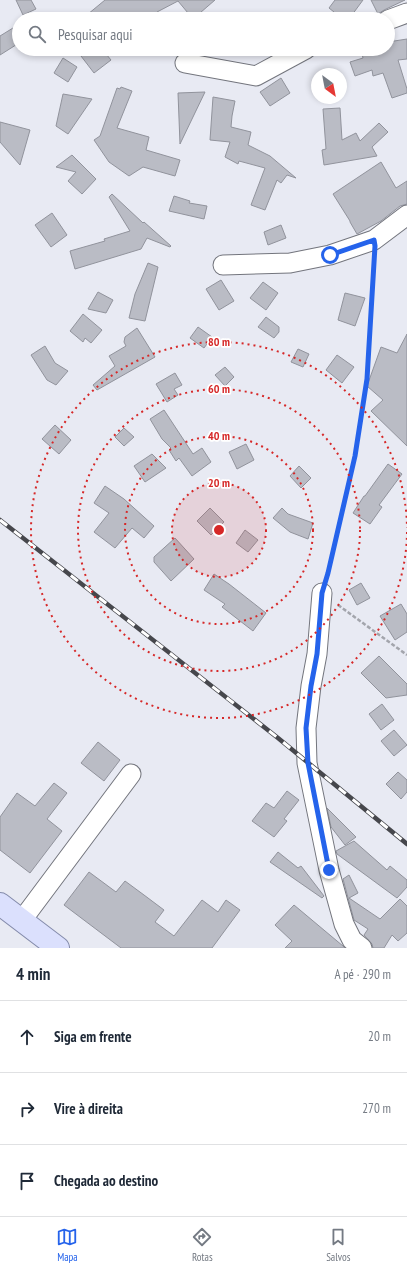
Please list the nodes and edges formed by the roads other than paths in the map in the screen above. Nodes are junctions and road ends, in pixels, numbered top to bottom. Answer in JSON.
{"nodes":[{"id":1,"x":407,"y":13,"type":"edge"},
{"id":2,"x":395,"y":17,"type":"edge"},
{"id":3,"x":293,"y":56,"type":"edge"},
{"id":4,"x":185,"y":63,"type":"dead end"},
{"id":5,"x":407,"y":215,"type":"edge"},
{"id":6,"x":223,"y":265,"type":"dead end"},
{"id":7,"x":322,"y":593,"type":"road end"},
{"id":8,"x":131,"y":774,"type":"dead end"},
{"id":9,"x":0,"y":904,"type":"edge"},
{"id":10,"x":22,"y":920,"type":"junction"},
{"id":11,"x":58,"y":948,"type":"edge"},
{"id":12,"x":362,"y":948,"type":"edge"}],
"edges":[{"from":1,"to":2,"type":"street"},
{"from":3,"to":4,"type":"street"},
{"from":5,"to":6,"type":"street"},
{"from":7,"to":12,"type":"street"},
{"from":8,"to":10,"type":"street"},
{"from":9,"to":10,"type":"main road"},
{"from":10,"to":11,"type":"main road"}]}
